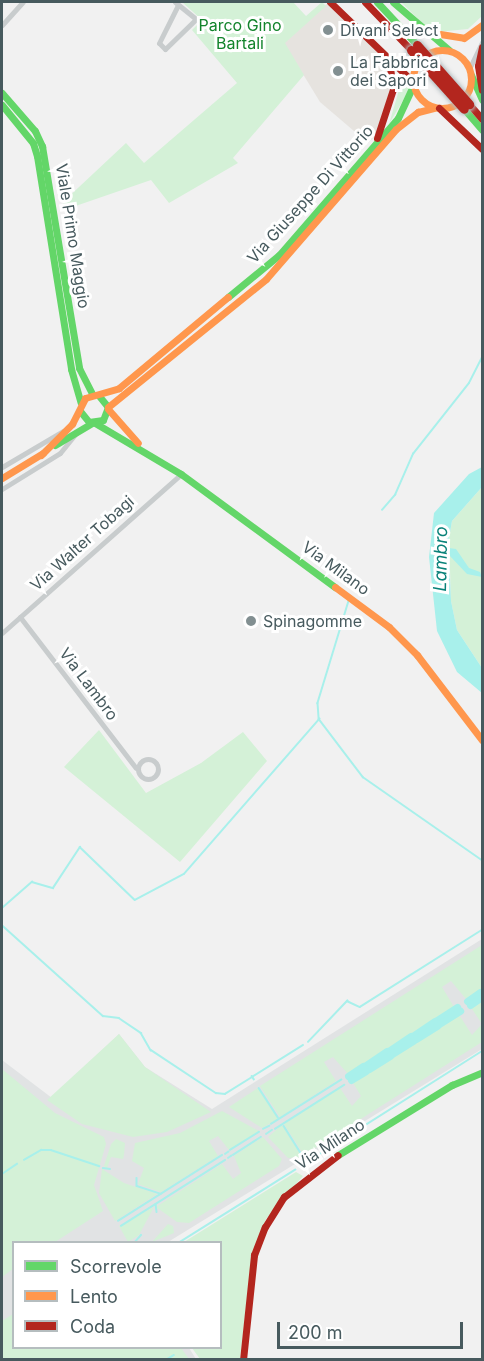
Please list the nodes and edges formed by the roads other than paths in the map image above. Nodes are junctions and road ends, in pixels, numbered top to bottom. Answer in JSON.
{"nodes":[{"id":1,"x":23,"y":2,"type":"edge"},
{"id":2,"x":335,"y":2,"type":"edge"},
{"id":3,"x":366,"y":2,"type":"edge"},
{"id":4,"x":377,"y":2,"type":"edge"},
{"id":5,"x":393,"y":2,"type":"edge"},
{"id":6,"x":177,"y":3,"type":"edge"},
{"id":7,"x":2,"y":25,"type":"edge"},
{"id":8,"x":483,"y":25,"type":"edge"},
{"id":9,"x":426,"y":31,"type":"junction"},
{"id":10,"x":483,"y":42,"type":"edge"},
{"id":11,"x":483,"y":47,"type":"edge"},
{"id":12,"x":414,"y":48,"type":"junction"},
{"id":13,"x":451,"y":51,"type":"junction"},
{"id":14,"x":386,"y":58,"type":"junction"},
{"id":15,"x":419,"y":61,"type":"junction"},
{"id":16,"x":470,"y":72,"type":"junction"},
{"id":17,"x":413,"y":84,"type":"junction"},
{"id":18,"x":483,"y":90,"type":"edge"},
{"id":19,"x":2,"y":93,"type":"edge"},
{"id":20,"x":483,"y":100,"type":"edge"},
{"id":21,"x":2,"y":105,"type":"edge"},
{"id":22,"x":466,"y":107,"type":"junction"},
{"id":23,"x":437,"y":108,"type":"junction"},
{"id":24,"x":483,"y":119,"type":"edge"},
{"id":25,"x":483,"y":130,"type":"edge"},
{"id":26,"x":374,"y":146,"type":"junction"},
{"id":27,"x":483,"y":149,"type":"edge"},
{"id":28,"x":96,"y":395,"type":"junction"},
{"id":29,"x":80,"y":407,"type":"junction"},
{"id":30,"x":108,"y":408,"type":"junction"},
{"id":31,"x":93,"y":423,"type":"junction"},
{"id":32,"x":67,"y":429,"type":"junction"},
{"id":33,"x":78,"y":430,"type":"junction"},
{"id":34,"x":145,"y":449,"type":"junction"},
{"id":35,"x":40,"y":455,"type":"junction"},
{"id":36,"x":2,"y":467,"type":"edge"},
{"id":37,"x":181,"y":474,"type":"junction"},
{"id":38,"x":2,"y":478,"type":"edge"},
{"id":39,"x":2,"y":489,"type":"edge"},
{"id":40,"x":20,"y":616,"type":"junction"},
{"id":41,"x":2,"y":633,"type":"edge"},
{"id":42,"x":483,"y":740,"type":"edge"},
{"id":43,"x":136,"y":768,"type":"dead end"},
{"id":44,"x":483,"y":1072,"type":"edge"},
{"id":45,"x":243,"y":1359,"type":"edge"}],
"edges":[{"from":1,"to":7,"type":"street"},
{"from":2,"to":14,"type":"main road"},
{"from":3,"to":12,"type":"main road"},
{"from":4,"to":12,"type":"main road"},
{"from":5,"to":9,"type":"main road"},
{"from":6,"to":6,"type":"street"},
{"from":8,"to":9,"type":"main road"},
{"from":9,"to":13,"type":"main road"},
{"from":10,"to":16,"type":"street"},
{"from":11,"to":18,"type":"main road"},
{"from":12,"to":22,"type":"main road","bridge":true},
{"from":13,"to":15,"type":"main road"},
{"from":13,"to":16,"type":"main road"},
{"from":14,"to":15,"type":"main road"},
{"from":14,"to":17,"type":"main road"},
{"from":14,"to":26,"type":"main road"},
{"from":15,"to":17,"type":"main road"},
{"from":16,"to":20,"type":"main road"},
{"from":16,"to":23,"type":"main road"},
{"from":17,"to":23,"type":"main road"},
{"from":17,"to":26,"type":"main road","name":"Via Giuseppe Di Vittorio"},
{"from":19,"to":28,"type":"main road","name":"Viale Primo Maggio"},
{"from":21,"to":29,"type":"main road","name":"Viale Primo Maggio"},
{"from":22,"to":24,"type":"main road"},
{"from":22,"to":25,"type":"main road"},
{"from":23,"to":27,"type":"main road"},
{"from":23,"to":30,"type":"main road","name":"Via Giuseppe Di Vittorio"},
{"from":26,"to":28,"type":"main road","name":"Via Giuseppe Di Vittorio"},
{"from":28,"to":29,"type":"main road","name":"Via Giuseppe Di Vittorio"},
{"from":28,"to":30,"type":"main road"},
{"from":29,"to":31,"type":"main road"},
{"from":29,"to":32,"type":"main road","name":"Via Giuseppe Di Vittorio"},
{"from":30,"to":31,"type":"main road","name":"Via Giuseppe Di Vittorio"},
{"from":30,"to":34,"type":"main road","name":"Via Milano"},
{"from":31,"to":33,"type":"main road","name":"Via Giuseppe Di Vittorio"},
{"from":31,"to":34,"type":"main road","name":"Via Milano"},
{"from":32,"to":35,"type":"main road","name":"Via Giuseppe Di Vittorio"},
{"from":32,"to":36,"type":"street","name":"Via Giuseppe Di Vittorio"},
{"from":33,"to":35,"type":"main road","name":"Via Giuseppe Di Vittorio"},
{"from":33,"to":39,"type":"street","name":"Via Giuseppe Di Vittorio"},
{"from":34,"to":37,"type":"main road","name":"Via Milano"},
{"from":35,"to":38,"type":"main road","name":"Via Giuseppe Di Vittorio"},
{"from":37,"to":40,"type":"street","name":"Via Walter Tobagi"},
{"from":37,"to":42,"type":"main road","name":"Via Milano"},
{"from":40,"to":41,"type":"street","name":"Via Walter Tobagi"},
{"from":40,"to":43,"type":"street","name":"Via Lambro"},
{"from":44,"to":45,"type":"main road","name":"Via Milano"}]}
